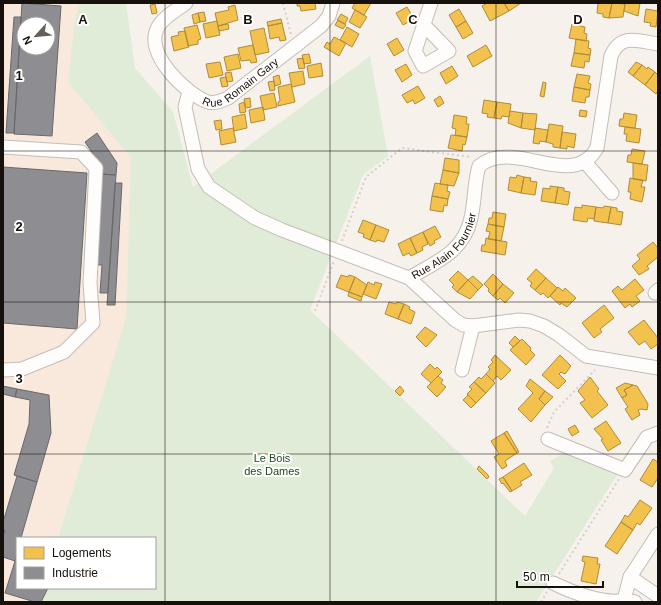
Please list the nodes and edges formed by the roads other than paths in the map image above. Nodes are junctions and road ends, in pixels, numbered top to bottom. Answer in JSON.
{"nodes":[{"id":1,"x":186,"y":3,"type":"edge"},
{"id":2,"x":334,"y":3,"type":"edge"},
{"id":3,"x":431,"y":3,"type":"edge"},
{"id":4,"x":424,"y":25,"type":"dead end"},
{"id":5,"x":658,"y":44,"type":"edge"},
{"id":6,"x":189,"y":92,"type":"junction"},
{"id":7,"x":3,"y":147,"type":"edge"},
{"id":8,"x":585,"y":162,"type":"junction"},
{"id":9,"x":612,"y":194,"type":"dead end"},
{"id":10,"x":409,"y":278,"type":"junction"},
{"id":11,"x":473,"y":326,"type":"junction"},
{"id":12,"x":658,"y":368,"type":"edge"},
{"id":13,"x":3,"y":370,"type":"edge"},
{"id":14,"x":462,"y":370,"type":"dead end"},
{"id":15,"x":658,"y":433,"type":"edge"},
{"id":16,"x":548,"y":439,"type":"road end"},
{"id":17,"x":658,"y":534,"type":"edge"},
{"id":18,"x":630,"y":576,"type":"junction"},
{"id":19,"x":553,"y":583,"type":"road end"},
{"id":20,"x":658,"y":596,"type":"edge"},
{"id":21,"x":629,"y":601,"type":"edge"}],
"edges":[{"from":1,"to":6,"type":"street","name":"Rue Romain Gary"},
{"from":2,"to":6,"type":"street","name":"Rue Romain Gary"},
{"from":3,"to":4,"type":"street"},
{"from":5,"to":8,"type":"street"},
{"from":6,"to":10,"type":"street","name":"Rue Alain Fournier"},
{"from":7,"to":13,"type":"street"},
{"from":8,"to":9,"type":"street"},
{"from":8,"to":10,"type":"street","name":"Rue Alain Fournier"},
{"from":10,"to":11,"type":"street"},
{"from":11,"to":12,"type":"street"},
{"from":11,"to":14,"type":"street"},
{"from":15,"to":16,"type":"street"},
{"from":17,"to":18,"type":"street"},
{"from":18,"to":20,"type":"street"},
{"from":18,"to":21,"type":"street"},
{"from":19,"to":21,"type":"street"}]}
